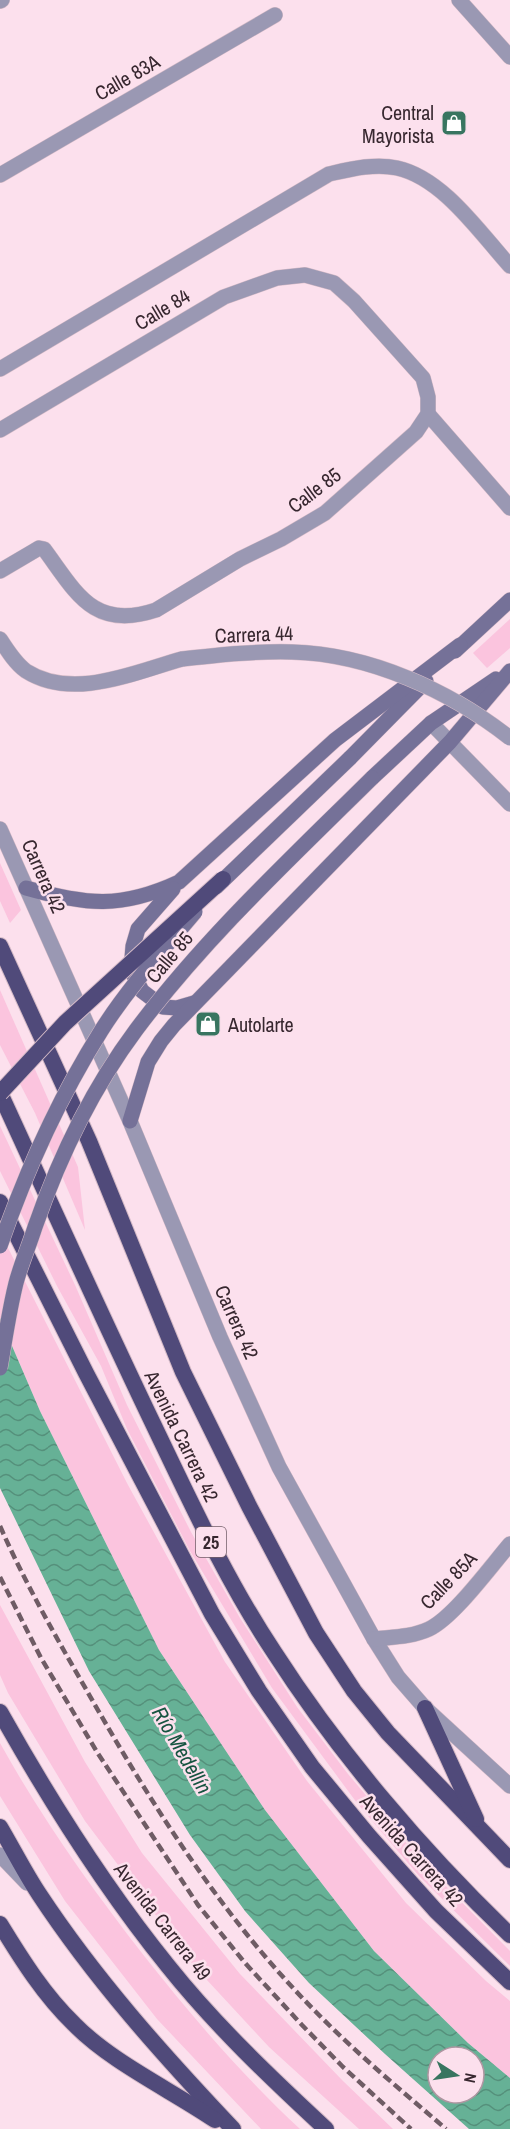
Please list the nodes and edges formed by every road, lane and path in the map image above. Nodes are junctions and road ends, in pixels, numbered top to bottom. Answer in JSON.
{"nodes":[{"id":1,"x":459,"y":0,"type":"edge"},
{"id":2,"x":275,"y":15,"type":"dead end"},
{"id":3,"x":510,"y":57,"type":"edge"},
{"id":4,"x":0,"y":175,"type":"edge"},
{"id":5,"x":510,"y":266,"type":"edge"},
{"id":6,"x":0,"y":369,"type":"edge"},
{"id":7,"x":428,"y":414,"type":"junction"},
{"id":8,"x":0,"y":430,"type":"edge"},
{"id":9,"x":510,"y":508,"type":"edge"},
{"id":10,"x":0,"y":571,"type":"edge"},
{"id":11,"x":510,"y":600,"type":"edge"},
{"id":12,"x":0,"y":639,"type":"edge"},
{"id":13,"x":460,"y":645,"type":"junction"},
{"id":14,"x":510,"y":670,"type":"edge"},
{"id":15,"x":431,"y":723,"type":"junction"},
{"id":16,"x":510,"y":738,"type":"edge"},
{"id":17,"x":450,"y":742,"type":"junction"},
{"id":18,"x":510,"y":804,"type":"edge"},
{"id":19,"x":0,"y":829,"type":"edge"},
{"id":20,"x":223,"y":879,"type":"junction"},
{"id":21,"x":179,"y":882,"type":"junction"},
{"id":22,"x":26,"y":888,"type":"junction"},
{"id":23,"x":0,"y":946,"type":"edge"},
{"id":24,"x":197,"y":1002,"type":"junction"},
{"id":25,"x":0,"y":1093,"type":"edge"},
{"id":26,"x":130,"y":1121,"type":"junction"},
{"id":27,"x":0,"y":1202,"type":"edge"},
{"id":28,"x":0,"y":1246,"type":"edge"},
{"id":29,"x":0,"y":1368,"type":"edge"},
{"id":30,"x":510,"y":1544,"type":"edge"},
{"id":31,"x":374,"y":1639,"type":"junction"},
{"id":32,"x":425,"y":1708,"type":"junction"},
{"id":33,"x":0,"y":1713,"type":"edge"},
{"id":34,"x":510,"y":1786,"type":"edge"},
{"id":35,"x":0,"y":1827,"type":"edge"},
{"id":36,"x":481,"y":1831,"type":"junction"},
{"id":37,"x":0,"y":1843,"type":"edge"},
{"id":38,"x":0,"y":1855,"type":"edge"},
{"id":39,"x":510,"y":1860,"type":"edge"},
{"id":40,"x":38,"y":1893,"type":"junction"},
{"id":41,"x":0,"y":1924,"type":"edge"},
{"id":42,"x":510,"y":1935,"type":"edge"},
{"id":43,"x":510,"y":1982,"type":"edge"},
{"id":44,"x":232,"y":2129,"type":"edge"},
{"id":45,"x":326,"y":2129,"type":"edge"}],
"edges":[{"from":1,"to":3,"type":"street"},
{"from":2,"to":4,"type":"street","name":"Calle 83A"},
{"from":5,"to":6,"type":"street"},
{"from":7,"to":8,"type":"street","name":"Calle 84"},
{"from":7,"to":9,"type":"street"},
{"from":7,"to":10,"type":"street","name":"Calle 85"},
{"from":11,"to":13,"type":"main road","name":"Calle 85"},
{"from":12,"to":16,"type":"street","name":"Carrera 44","bridge":true},
{"from":13,"to":20,"type":"main road","name":"Calle 85","bridge":true},
{"from":13,"to":21,"type":"main road"},
{"from":14,"to":15,"type":"main road","name":"Calle 85"},
{"from":14,"to":17,"type":"main road"},
{"from":15,"to":17,"type":"street"},
{"from":15,"to":29,"type":"main road","name":"Calle 85","bridge":true},
{"from":17,"to":18,"type":"street"},
{"from":17,"to":24,"type":"main road"},
{"from":19,"to":22,"type":"street","name":"Carrera 42"},
{"from":20,"to":25,"type":"highway","bridge":true},
{"from":20,"to":28,"type":"main road","name":"Calle 85","bridge":true},
{"from":21,"to":22,"type":"main road"},
{"from":21,"to":24,"type":"main road"},
{"from":22,"to":26,"type":"street","name":"Carrera 42"},
{"from":23,"to":36,"type":"highway"},
{"from":24,"to":26,"type":"main road"},
{"from":25,"to":42,"type":"highway","name":"Avenida Carrera 42","number":"25"},
{"from":26,"to":31,"type":"street","name":"Carrera 42"},
{"from":27,"to":43,"type":"highway","name":"Avenida Carrera 42","number":"25"},
{"from":30,"to":31,"type":"street","name":"Calle 85A"},
{"from":31,"to":32,"type":"street","name":"Carrera 42"},
{"from":32,"to":34,"type":"street","name":"Carrera 42"},
{"from":32,"to":36,"type":"highway"},
{"from":33,"to":45,"type":"highway","name":"Avenida Carrera 49"},
{"from":35,"to":40,"type":"highway"},
{"from":36,"to":39,"type":"highway"},
{"from":37,"to":40,"type":"highway"},
{"from":38,"to":40,"type":"street"},
{"from":40,"to":44,"type":"highway"},
{"from":41,"to":44,"type":"highway"}]}
